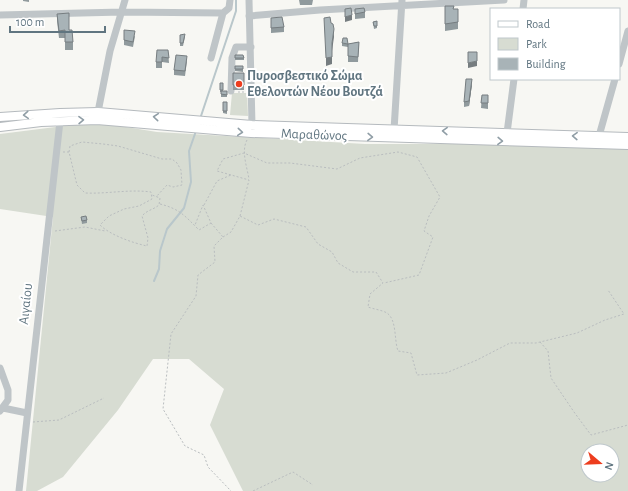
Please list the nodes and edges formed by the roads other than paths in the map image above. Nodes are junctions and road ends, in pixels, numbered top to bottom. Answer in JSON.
{"nodes":[{"id":1,"x":125,"y":0,"type":"edge"},
{"id":2,"x":230,"y":0,"type":"edge"},
{"id":3,"x":248,"y":0,"type":"edge"},
{"id":4,"x":504,"y":0,"type":"edge"},
{"id":5,"x":402,"y":3,"type":"edge"},
{"id":6,"x":122,"y":12,"type":"junction"},
{"id":7,"x":223,"y":13,"type":"junction"},
{"id":8,"x":0,"y":15,"type":"edge"},
{"id":9,"x":250,"y":16,"type":"junction"},
{"id":10,"x":628,"y":31,"type":"edge"},
{"id":11,"x":251,"y":47,"type":"junction"},
{"id":12,"x":212,"y":58,"type":"dead end"},
{"id":13,"x":620,"y":60,"type":"edge"},
{"id":14,"x":514,"y":80,"type":"edge"},
{"id":15,"x":615,"y":80,"type":"edge"},
{"id":16,"x":231,"y":92,"type":"dead end"},
{"id":17,"x":98,"y":112,"type":"junction"},
{"id":18,"x":0,"y":117,"type":"edge"},
{"id":19,"x":60,"y":121,"type":"junction"},
{"id":20,"x":193,"y":124,"type":"junction"},
{"id":21,"x":0,"y":127,"type":"edge"},
{"id":22,"x":252,"y":129,"type":"junction"},
{"id":23,"x":394,"y":130,"type":"junction"},
{"id":24,"x":507,"y":133,"type":"junction"},
{"id":25,"x":599,"y":136,"type":"junction"},
{"id":26,"x":628,"y":137,"type":"edge"},
{"id":27,"x":628,"y":145,"type":"edge"},
{"id":28,"x":0,"y":368,"type":"edge"},
{"id":29,"x":0,"y":400,"type":"edge"},
{"id":30,"x":8,"y":400,"type":"junction"},
{"id":31,"x":2,"y":409,"type":"edge"},
{"id":32,"x":27,"y":413,"type":"junction"},
{"id":33,"x":19,"y":491,"type":"edge"}],
"edges":[{"from":1,"to":6,"type":"street"},
{"from":2,"to":7,"type":"street"},
{"from":3,"to":9,"type":"street"},
{"from":4,"to":5,"type":"street"},
{"from":5,"to":9,"type":"street"},
{"from":5,"to":23,"type":"street"},
{"from":6,"to":7,"type":"street"},
{"from":6,"to":8,"type":"street"},
{"from":6,"to":17,"type":"street"},
{"from":7,"to":12,"type":"street"},
{"from":9,"to":11,"type":"street"},
{"from":10,"to":13,"type":"street"},
{"from":11,"to":16,"type":"street"},
{"from":11,"to":22,"type":"street"},
{"from":14,"to":24,"type":"street"},
{"from":15,"to":25,"type":"street"},
{"from":17,"to":18,"type":"main road","name":"Μαραθώνος","one_way":true},
{"from":20,"to":17,"type":"main road","name":"Μαραθώνος","one_way":true},
{"from":19,"to":20,"type":"main road","name":"Μαραθώνος","one_way":true},
{"from":19,"to":21,"type":"main road","name":"Μαραθώνος"},
{"from":19,"to":32,"type":"street","name":"Αιγαίου"},
{"from":20,"to":22,"type":"main road","name":"Μαραθώνος"},
{"from":22,"to":23,"type":"main road","name":"Μαραθώνος"},
{"from":22,"to":27,"type":"main road","name":"Μαραθώνος","one_way":true},
{"from":24,"to":23,"type":"main road","name":"Μαραθώνος","one_way":true},
{"from":25,"to":24,"type":"main road","name":"Μαραθώνος","one_way":true},
{"from":25,"to":26,"type":"main road","name":"Μαραθώνος"},
{"from":28,"to":30,"type":"street"},
{"from":29,"to":30,"type":"street"},
{"from":30,"to":31,"type":"street"},
{"from":31,"to":32,"type":"street"},
{"from":32,"to":33,"type":"street","name":"Αιγαίου"}]}
